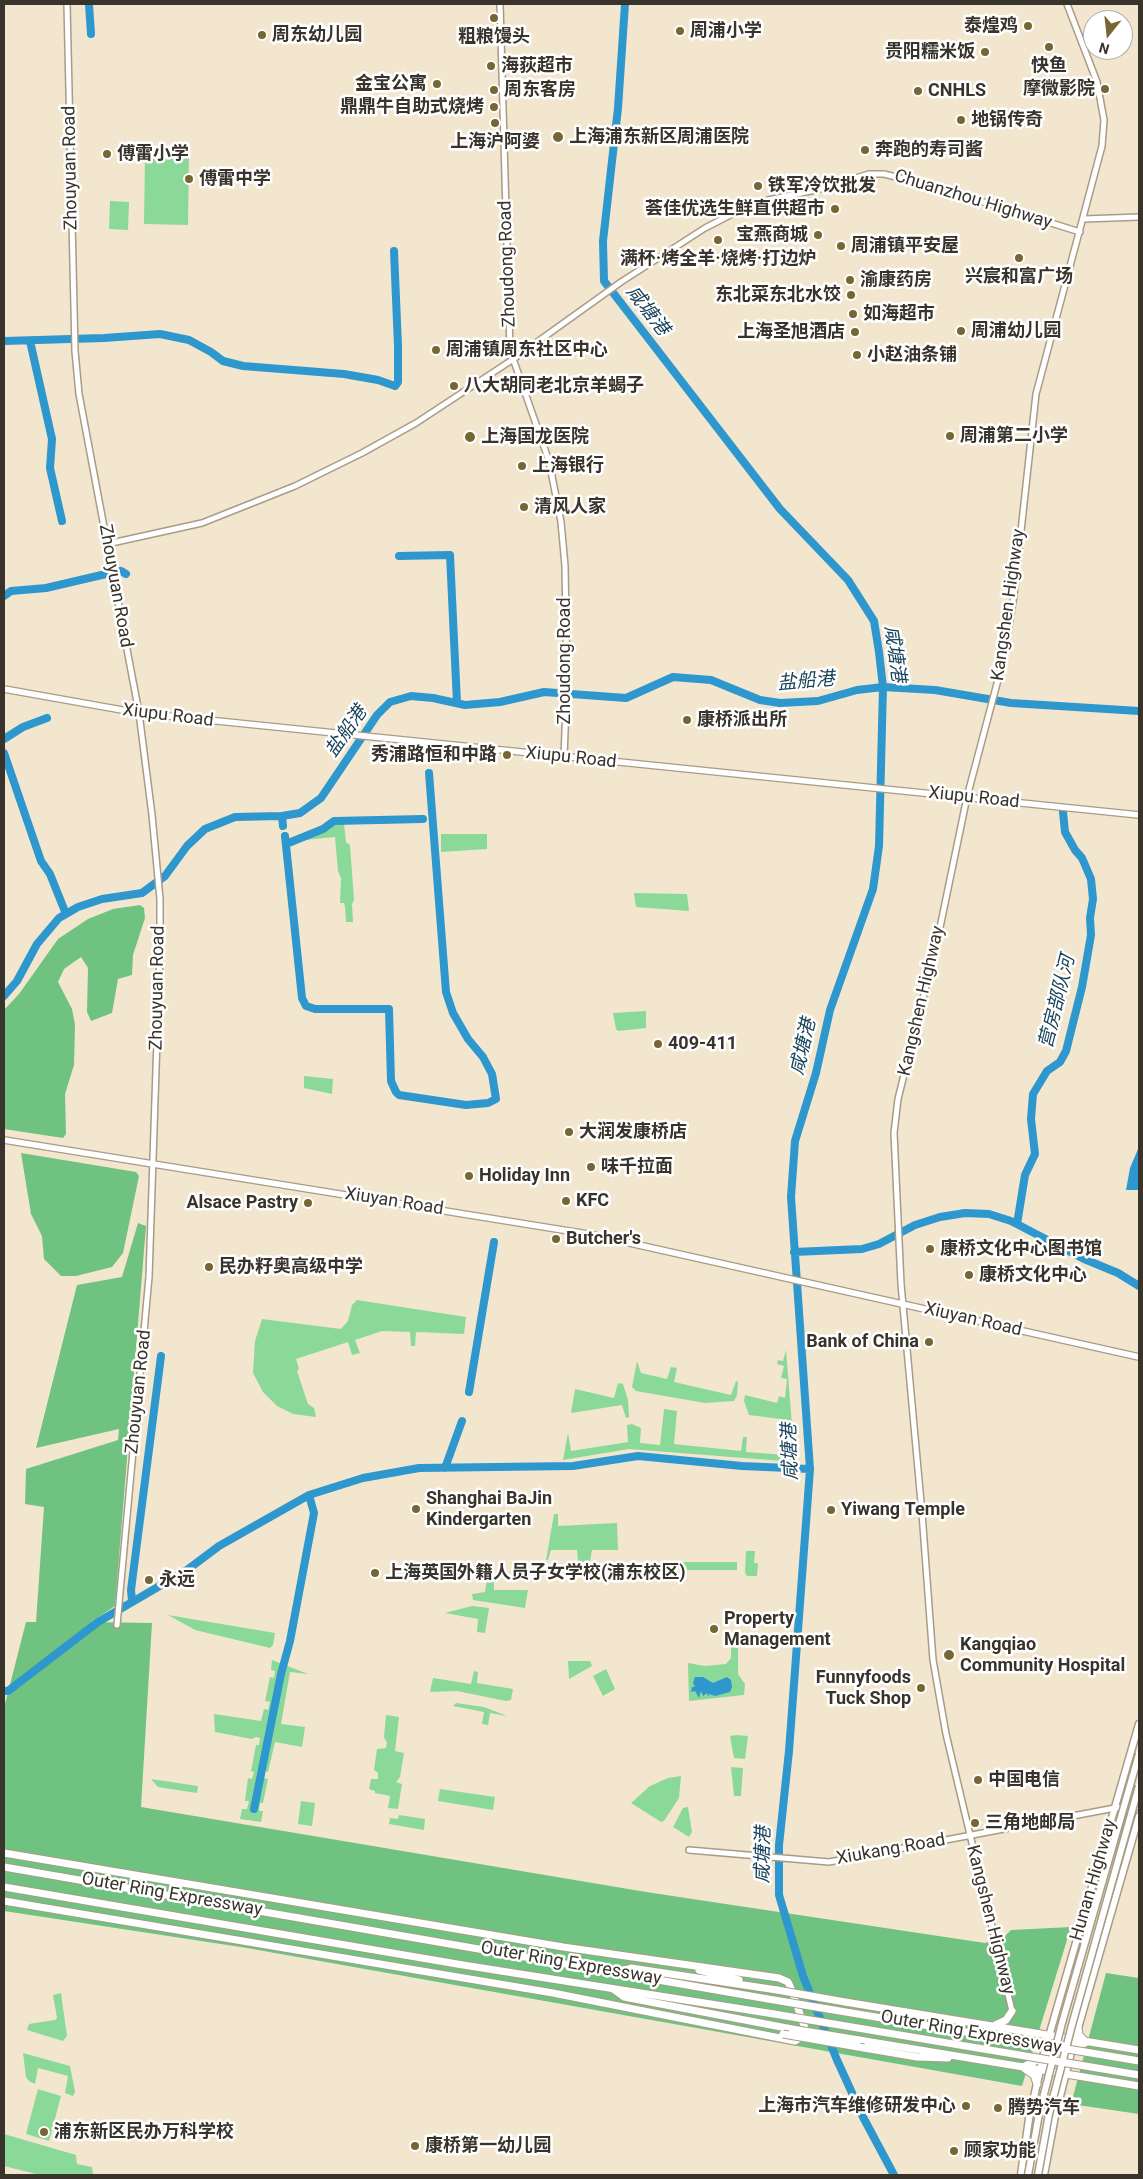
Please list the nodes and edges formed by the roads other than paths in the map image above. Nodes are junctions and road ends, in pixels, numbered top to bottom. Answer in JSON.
{"nodes":[{"id":1,"x":67,"y":4,"type":"edge"},
{"id":2,"x":500,"y":4,"type":"edge"},
{"id":3,"x":1068,"y":4,"type":"edge"},
{"id":4,"x":1139,"y":217,"type":"edge"},
{"id":5,"x":1084,"y":219,"type":"junction"},
{"id":6,"x":1080,"y":232,"type":"junction"},
{"id":7,"x":512,"y":360,"type":"junction"},
{"id":8,"x":107,"y":544,"type":"junction"},
{"id":9,"x":4,"y":690,"type":"edge"},
{"id":10,"x":138,"y":714,"type":"junction"},
{"id":11,"x":564,"y":756,"type":"junction"},
{"id":12,"x":967,"y":797,"type":"junction"},
{"id":13,"x":1139,"y":815,"type":"edge"},
{"id":14,"x":4,"y":1140,"type":"edge"},
{"id":15,"x":154,"y":1163,"type":"junction"},
{"id":16,"x":902,"y":1304,"type":"junction"},
{"id":17,"x":1139,"y":1357,"type":"edge"},
{"id":18,"x":119,"y":1624,"type":"dead end"},
{"id":19,"x":1139,"y":1724,"type":"edge"},
{"id":20,"x":1139,"y":1754,"type":"edge"},
{"id":21,"x":1139,"y":1786,"type":"edge"},
{"id":22,"x":1139,"y":1807,"type":"edge"},
{"id":23,"x":1115,"y":1808,"type":"junction"},
{"id":24,"x":1139,"y":1816,"type":"edge"},
{"id":25,"x":969,"y":1836,"type":"junction"},
{"id":26,"x":690,"y":1850,"type":"dead end"},
{"id":27,"x":4,"y":1853,"type":"edge"},
{"id":28,"x":4,"y":1867,"type":"edge"},
{"id":29,"x":4,"y":1887,"type":"edge"},
{"id":30,"x":4,"y":1901,"type":"edge"},
{"id":31,"x":663,"y":1961,"type":"junction"},
{"id":32,"x":616,"y":1972,"type":"junction"},
{"id":33,"x":753,"y":1986,"type":"junction"},
{"id":34,"x":610,"y":1987,"type":"junction"},
{"id":35,"x":1012,"y":2010,"type":"joint"},
{"id":36,"x":706,"y":2014,"type":"junction"},
{"id":37,"x":724,"y":2026,"type":"junction"},
{"id":38,"x":737,"y":2027,"type":"junction"},
{"id":39,"x":990,"y":2027,"type":"junction"},
{"id":40,"x":1078,"y":2028,"type":"junction"},
{"id":41,"x":1049,"y":2037,"type":"junction"},
{"id":42,"x":1075,"y":2039,"type":"junction"},
{"id":43,"x":1089,"y":2042,"type":"junction"},
{"id":44,"x":1072,"y":2049,"type":"junction"},
{"id":45,"x":1139,"y":2050,"type":"edge"},
{"id":46,"x":956,"y":2057,"type":"junction"},
{"id":47,"x":1043,"y":2057,"type":"junction"},
{"id":48,"x":1139,"y":2061,"type":"edge"},
{"id":49,"x":1020,"y":2068,"type":"junction"},
{"id":50,"x":1040,"y":2070,"type":"junction"},
{"id":51,"x":1066,"y":2074,"type":"junction"},
{"id":52,"x":1139,"y":2075,"type":"edge"},
{"id":53,"x":1037,"y":2084,"type":"junction"},
{"id":54,"x":1139,"y":2086,"type":"edge"},
{"id":55,"x":1020,"y":2175,"type":"edge"},
{"id":56,"x":1028,"y":2175,"type":"edge"},
{"id":57,"x":1038,"y":2175,"type":"edge"},
{"id":58,"x":1044,"y":2175,"type":"edge"}],
"edges":[{"from":1,"to":8,"type":"street","name":"Zhouyuan Road"},
{"from":2,"to":7,"type":"street","name":"Zhoudong Road"},
{"from":3,"to":5,"type":"street","name":"Kangshen Highway"},
{"from":4,"to":5,"type":"street"},
{"from":5,"to":6,"type":"street","name":"Kangshen Highway"},
{"from":6,"to":7,"type":"street","name":"Chuanzhou Highway"},
{"from":6,"to":12,"type":"street","name":"Kangshen Highway"},
{"from":7,"to":8,"type":"street","name":"Chuanzhou Highway"},
{"from":7,"to":11,"type":"street","name":"Zhoudong Road"},
{"from":8,"to":10,"type":"street","name":"Zhouyuan Road"},
{"from":9,"to":10,"type":"main road","name":"Xiupu Road"},
{"from":10,"to":11,"type":"main road","name":"Xiupu Road"},
{"from":10,"to":15,"type":"street","name":"Zhouyuan Road"},
{"from":11,"to":12,"type":"main road","name":"Xiupu Road"},
{"from":12,"to":13,"type":"main road","name":"Xiupu Road"},
{"from":12,"to":16,"type":"street","name":"Kangshen Highway"},
{"from":14,"to":15,"type":"main road","name":"Xiuyan Road"},
{"from":15,"to":16,"type":"main road","name":"Xiuyan Road"},
{"from":15,"to":18,"type":"street","name":"Zhouyuan Road"},
{"from":16,"to":17,"type":"main road","name":"Xiuyan Road"},
{"from":16,"to":25,"type":"street","name":"Kangshen Highway"},
{"from":19,"to":23,"type":"main road","name":"Hunan Highway"},
{"from":20,"to":56,"type":"main road","bridge":true},
{"from":21,"to":57,"type":"main road","bridge":true},
{"from":22,"to":23,"type":"street","name":"Xiukang Road"},
{"from":23,"to":25,"type":"street","name":"Xiukang Road"},
{"from":23,"to":41,"type":"main road","name":"Hunan Highway"},
{"from":24,"to":40,"type":"main road","name":"Hunan Highway"},
{"from":25,"to":26,"type":"street","name":"Xiukang Road"},
{"from":25,"to":35,"type":"street","name":"Kangshen Highway"},
{"from":27,"to":31,"type":"highway"},
{"from":28,"to":32,"type":"highway","name":"Outer Ring Expressway"},
{"from":29,"to":34,"type":"highway","name":"Outer Ring Expressway"},
{"from":30,"to":37,"type":"highway"},
{"from":31,"to":33,"type":"highway"},
{"from":31,"to":37,"type":"highway"},
{"from":32,"to":33,"type":"highway"},
{"from":32,"to":48,"type":"highway","name":"Outer Ring Expressway","bridge":true},
{"from":33,"to":39,"type":"highway","bridge":true},
{"from":34,"to":36,"type":"highway"},
{"from":34,"to":52,"type":"highway","name":"Outer Ring Expressway","bridge":true},
{"from":35,"to":39,"type":"highway"},
{"from":36,"to":38,"type":"highway"},
{"from":36,"to":46,"type":"highway","bridge":true},
{"from":37,"to":38,"type":"highway"},
{"from":38,"to":46,"type":"highway","bridge":true},
{"from":39,"to":41,"type":"highway"},
{"from":40,"to":42,"type":"main road","name":"Hunan Highway"},
{"from":40,"to":43,"type":"highway"},
{"from":41,"to":42,"type":"highway"},
{"from":41,"to":47,"type":"main road","name":"Hunan Highway"},
{"from":42,"to":43,"type":"highway"},
{"from":42,"to":44,"type":"main road","name":"Hunan Highway"},
{"from":42,"to":47,"type":"highway"},
{"from":43,"to":44,"type":"highway"},
{"from":43,"to":45,"type":"highway"},
{"from":44,"to":50,"type":"highway"},
{"from":44,"to":51,"type":"main road","name":"Hunan Highway"},
{"from":46,"to":49,"type":"highway"},
{"from":47,"to":49,"type":"highway"},
{"from":47,"to":50,"type":"main road","name":"Hunan Highway"},
{"from":49,"to":50,"type":"highway"},
{"from":49,"to":53,"type":"highway"},
{"from":50,"to":51,"type":"highway"},
{"from":50,"to":53,"type":"main road","name":"Hunan Highway"},
{"from":51,"to":54,"type":"highway"},
{"from":51,"to":58,"type":"main road","name":"Hunan Highway"},
{"from":53,"to":55,"type":"main road","name":"Hunan Highway"}]}
